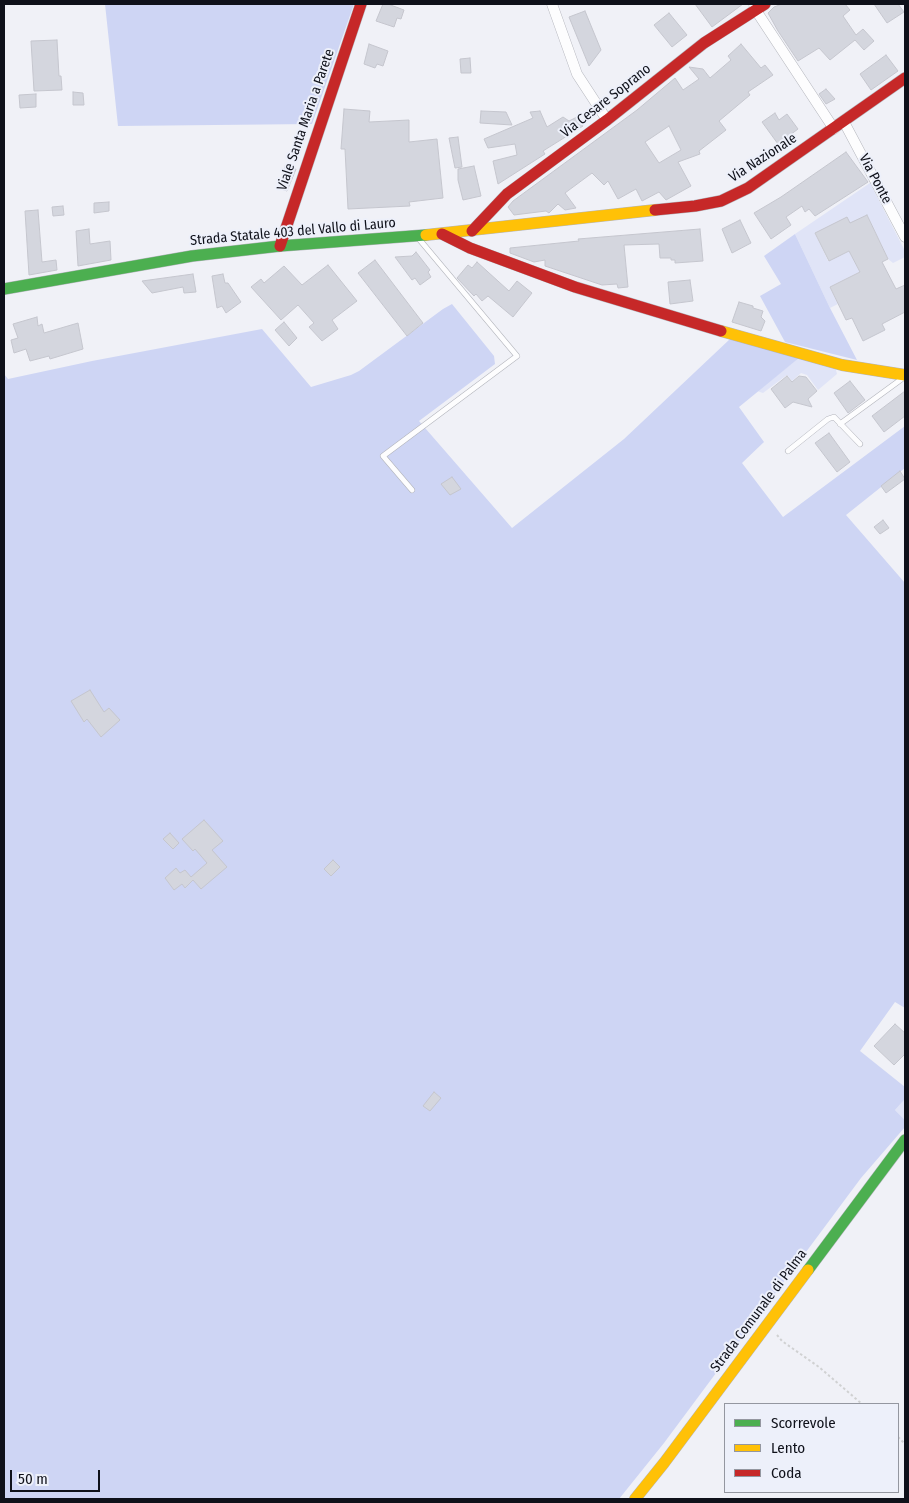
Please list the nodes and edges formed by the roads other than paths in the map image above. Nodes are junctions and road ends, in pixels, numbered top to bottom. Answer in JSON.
{"nodes":[{"id":1,"x":361,"y":4,"type":"edge"},
{"id":2,"x":552,"y":4,"type":"edge"},
{"id":3,"x":758,"y":6,"type":"edge"},
{"id":4,"x":905,"y":78,"type":"edge"},
{"id":5,"x":607,"y":120,"type":"junction"},
{"id":6,"x":839,"y":125,"type":"junction"},
{"id":7,"x":557,"y":222,"type":"joint"},
{"id":8,"x":472,"y":231,"type":"junction"},
{"id":9,"x":442,"y":234,"type":"junction"},
{"id":10,"x":417,"y":236,"type":"junction"},
{"id":11,"x":905,"y":237,"type":"edge"},
{"id":12,"x":280,"y":246,"type":"junction"},
{"id":13,"x":4,"y":289,"type":"edge"},
{"id":14,"x":905,"y":376,"type":"edge"},
{"id":15,"x":840,"y":424,"type":"junction"},
{"id":16,"x":860,"y":444,"type":"dead end"},
{"id":17,"x":788,"y":450,"type":"dead end"},
{"id":18,"x":412,"y":490,"type":"dead end"},
{"id":19,"x":905,"y":1140,"type":"edge"},
{"id":20,"x":635,"y":1499,"type":"edge"}],
"edges":[{"from":1,"to":12,"type":"street","name":"Viale Santa Maria a Parete"},
{"from":2,"to":5,"type":"street"},
{"from":3,"to":5,"type":"street","name":"Via Cesare Soprano"},
{"from":3,"to":6,"type":"street","name":"Via Ponte"},
{"from":4,"to":6,"type":"street","name":"Via Nazionale"},
{"from":5,"to":8,"type":"street","name":"Via Cesare Soprano"},
{"from":6,"to":7,"type":"street","name":"Via Nazionale"},
{"from":6,"to":11,"type":"street","name":"Via Ponte"},
{"from":7,"to":8,"type":"street","name":"Strada Statale 403 del Vallo di Lauro"},
{"from":8,"to":9,"type":"street","name":"Strada Statale 403 del Vallo di Lauro"},
{"from":9,"to":10,"type":"street","name":"Strada Statale 403 del Vallo di Lauro"},
{"from":9,"to":14,"type":"street"},
{"from":10,"to":12,"type":"street","name":"Strada Statale 403 del Vallo di Lauro"},
{"from":10,"to":18,"type":"lane"},
{"from":12,"to":13,"type":"street","name":"Strada Statale 403 del Vallo di Lauro"},
{"from":14,"to":15,"type":"lane"},
{"from":15,"to":16,"type":"lane"},
{"from":15,"to":17,"type":"lane"},
{"from":19,"to":20,"type":"street","name":"Strada Comunale di Palma"}]}
